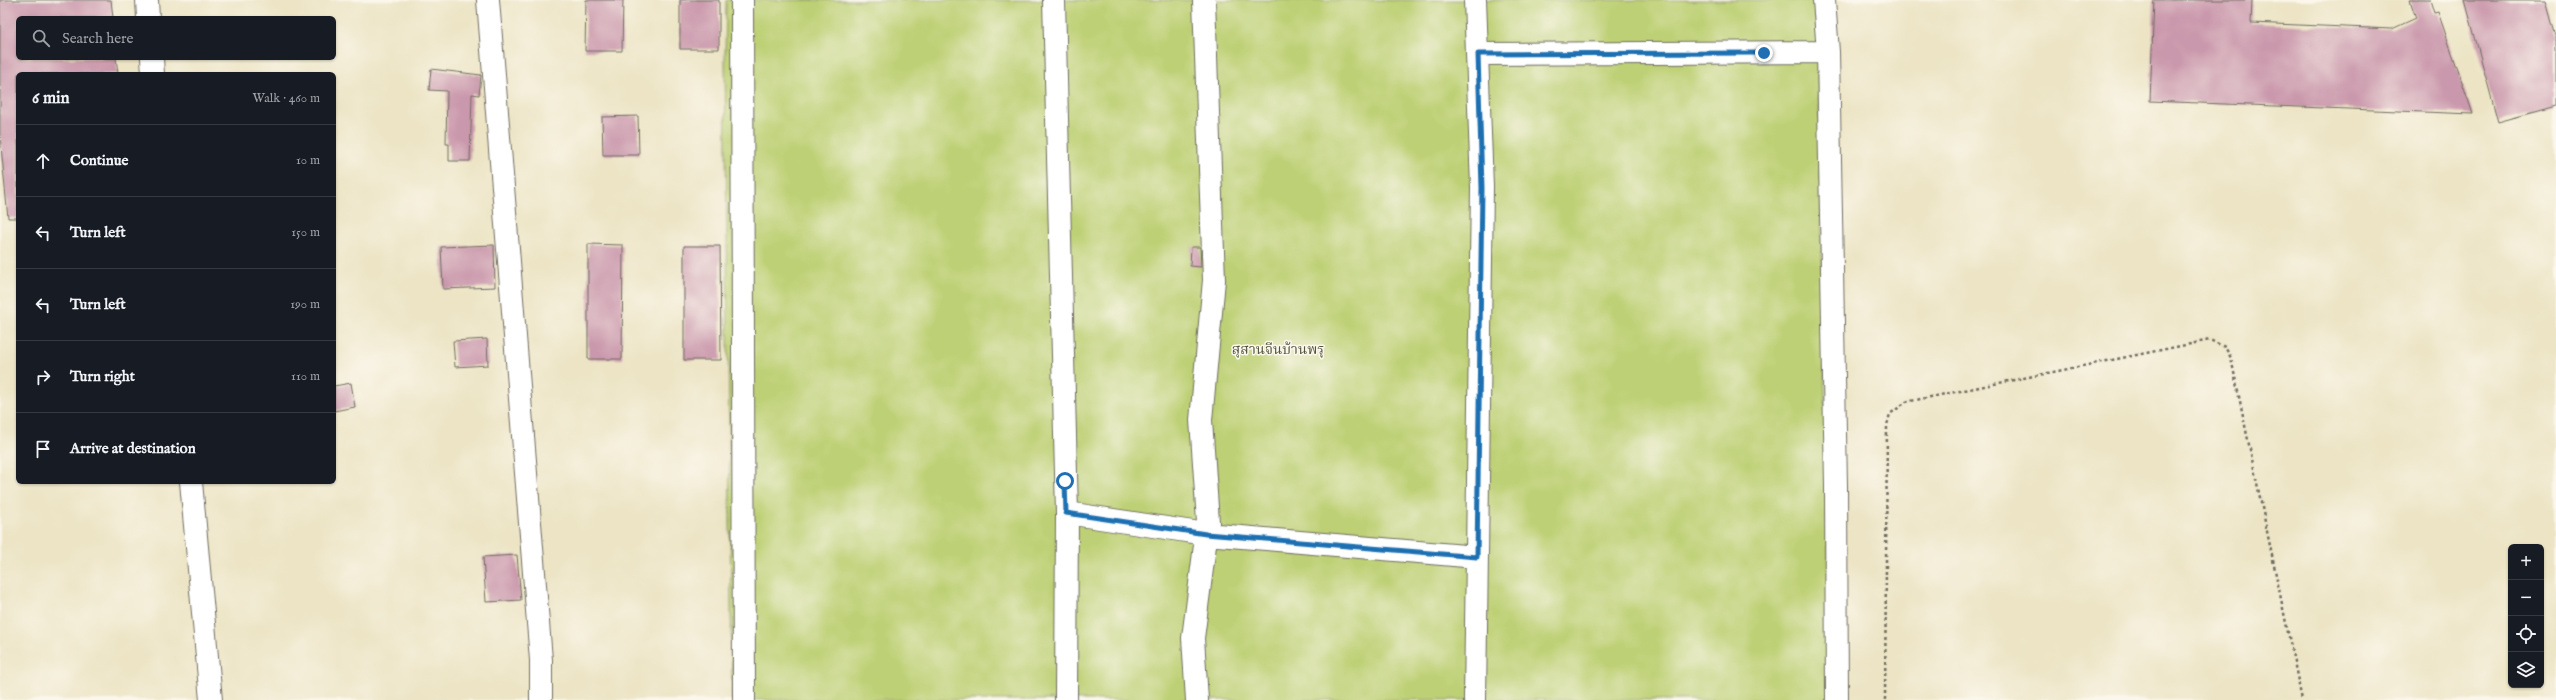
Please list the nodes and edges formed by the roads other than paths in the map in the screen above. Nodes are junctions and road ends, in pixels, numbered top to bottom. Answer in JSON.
{"nodes":[{"id":1,"x":147,"y":0,"type":"edge"},
{"id":2,"x":488,"y":0,"type":"edge"},
{"id":3,"x":742,"y":0,"type":"edge"},
{"id":4,"x":1054,"y":0,"type":"edge"},
{"id":5,"x":1204,"y":0,"type":"edge"},
{"id":6,"x":1476,"y":0,"type":"edge"},
{"id":7,"x":1824,"y":0,"type":"edge"},
{"id":8,"x":148,"y":16,"type":"edge"},
{"id":9,"x":1828,"y":52,"type":"junction"},
{"id":10,"x":1478,"y":54,"type":"junction"},
{"id":11,"x":152,"y":60,"type":"edge"},
{"id":12,"x":153,"y":72,"type":"edge"},
{"id":13,"x":191,"y":484,"type":"edge"},
{"id":14,"x":1066,"y":513,"type":"junction"},
{"id":15,"x":1206,"y":534,"type":"junction"},
{"id":16,"x":1477,"y":557,"type":"junction"},
{"id":17,"x":211,"y":700,"type":"edge"},
{"id":18,"x":541,"y":700,"type":"edge"},
{"id":19,"x":744,"y":700,"type":"edge"},
{"id":20,"x":1066,"y":700,"type":"edge"},
{"id":21,"x":1197,"y":700,"type":"edge"},
{"id":22,"x":1475,"y":700,"type":"edge"},
{"id":23,"x":1837,"y":700,"type":"edge"}],
"edges":[{"from":1,"to":8,"type":"street"},
{"from":2,"to":18,"type":"street"},
{"from":3,"to":19,"type":"street"},
{"from":4,"to":14,"type":"street"},
{"from":5,"to":15,"type":"street"},
{"from":6,"to":10,"type":"street"},
{"from":7,"to":9,"type":"street"},
{"from":9,"to":10,"type":"street"},
{"from":9,"to":23,"type":"street"},
{"from":10,"to":16,"type":"street"},
{"from":11,"to":12,"type":"street"},
{"from":13,"to":17,"type":"street"},
{"from":14,"to":15,"type":"street"},
{"from":14,"to":20,"type":"street"},
{"from":15,"to":16,"type":"street"},
{"from":15,"to":21,"type":"street"},
{"from":16,"to":22,"type":"street"}]}
